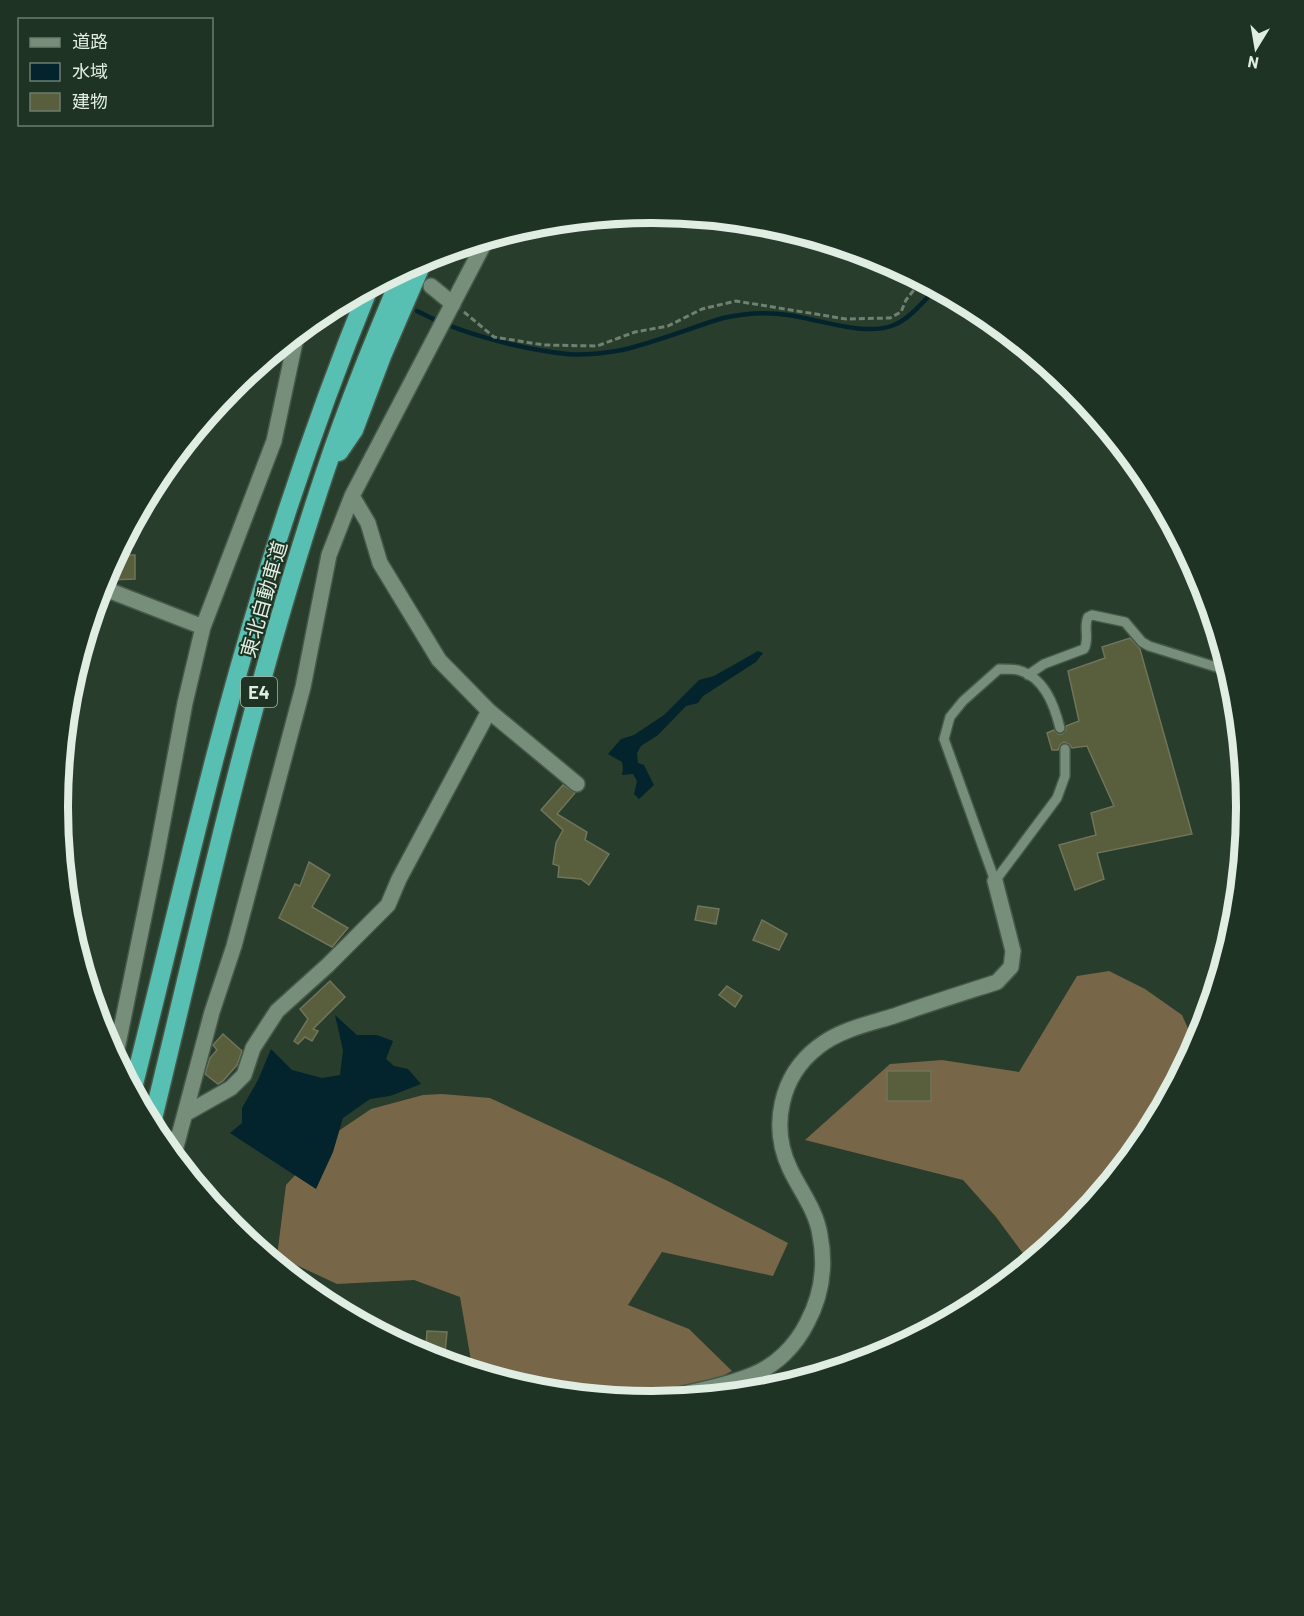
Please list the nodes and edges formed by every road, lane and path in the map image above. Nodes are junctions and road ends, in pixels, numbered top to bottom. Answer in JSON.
{"nodes":[{"id":1,"x":481,"y":249,"type":"edge"},
{"id":2,"x":418,"y":273,"type":"edge"},
{"id":3,"x":399,"y":281,"type":"edge"},
{"id":4,"x":431,"y":286,"type":"dead end"},
{"id":5,"x":916,"y":287,"type":"edge"},
{"id":6,"x":365,"y":299,"type":"edge"},
{"id":7,"x":453,"y":304,"type":"junction"},
{"id":8,"x":294,"y":345,"type":"edge"},
{"id":9,"x":324,"y":474,"type":"junction"},
{"id":10,"x":352,"y":496,"type":"junction"},
{"id":11,"x":110,"y":591,"type":"edge"},
{"id":12,"x":203,"y":627,"type":"junction"},
{"id":13,"x":1219,"y":667,"type":"edge"},
{"id":14,"x":1028,"y":675,"type":"junction"},
{"id":15,"x":489,"y":711,"type":"junction"},
{"id":16,"x":1060,"y":728,"type":"dead end"},
{"id":17,"x":1065,"y":749,"type":"dead end"},
{"id":18,"x":577,"y":784,"type":"dead end"},
{"id":19,"x":995,"y":881,"type":"junction"},
{"id":20,"x":118,"y":1045,"type":"edge"},
{"id":21,"x":135,"y":1080,"type":"edge"},
{"id":22,"x":154,"y":1114,"type":"edge"},
{"id":23,"x":185,"y":1114,"type":"junction"},
{"id":24,"x":176,"y":1147,"type":"edge"},
{"id":25,"x":690,"y":1391,"type":"edge"}],
"edges":[{"from":1,"to":7,"type":"street"},
{"from":2,"to":9,"type":"highway"},
{"from":3,"to":9,"type":"highway","name":"東北自動車道","number":"E4"},
{"from":4,"to":7,"type":"street"},
{"from":5,"to":7,"type":"path"},
{"from":6,"to":21,"type":"highway","name":"東北自動車道","number":"E4"},
{"from":7,"to":10,"type":"street"},
{"from":8,"to":12,"type":"street"},
{"from":9,"to":22,"type":"highway","name":"東北自動車道","number":"E4"},
{"from":10,"to":15,"type":"street"},
{"from":10,"to":23,"type":"street"},
{"from":11,"to":12,"type":"street"},
{"from":12,"to":20,"type":"street"},
{"from":13,"to":14,"type":"lane"},
{"from":14,"to":16,"type":"lane"},
{"from":14,"to":19,"type":"lane"},
{"from":15,"to":18,"type":"street"},
{"from":15,"to":23,"type":"street"},
{"from":17,"to":19,"type":"lane"},
{"from":19,"to":25,"type":"street"},
{"from":23,"to":24,"type":"street"}]}
